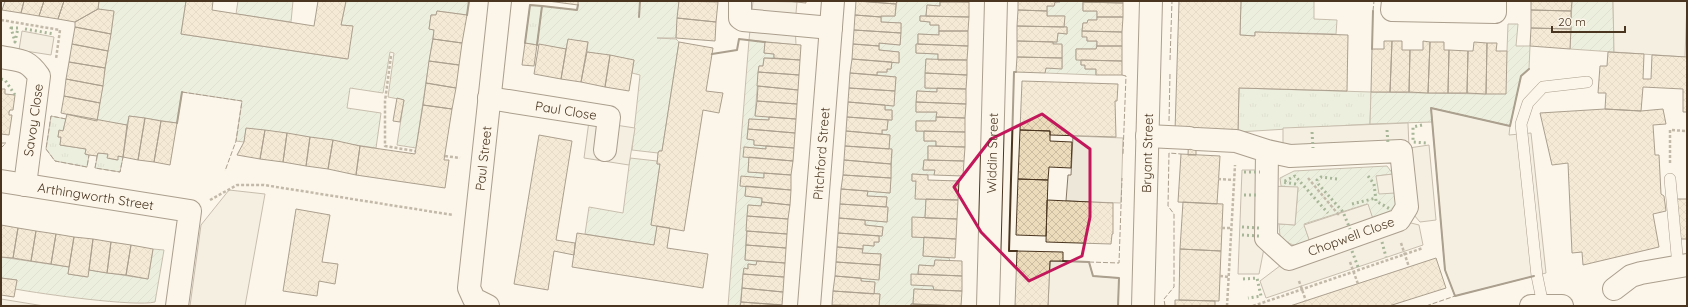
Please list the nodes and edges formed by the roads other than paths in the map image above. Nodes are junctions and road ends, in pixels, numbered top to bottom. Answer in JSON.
{"nodes":[{"id":1,"x":500,"y":1,"type":"edge"},
{"id":2,"x":740,"y":1,"type":"edge"},
{"id":3,"x":833,"y":1,"type":"edge"},
{"id":4,"x":996,"y":1,"type":"edge"},
{"id":5,"x":1150,"y":1,"type":"edge"},
{"id":6,"x":1393,"y":1,"type":"edge"},
{"id":7,"x":1495,"y":1,"type":"edge"},
{"id":8,"x":831,"y":28,"type":"junction"},
{"id":9,"x":1,"y":57,"type":"edge"},
{"id":10,"x":1587,"y":82,"type":"dead end"},
{"id":11,"x":489,"y":98,"type":"junction"},
{"id":12,"x":1147,"y":136,"type":"junction"},
{"id":13,"x":605,"y":150,"type":"dead end"},
{"id":14,"x":1267,"y":151,"type":"junction"},
{"id":15,"x":1670,"y":179,"type":"road end"},
{"id":16,"x":1,"y":181,"type":"edge"},
{"id":17,"x":25,"y":185,"type":"junction"},
{"id":18,"x":1682,"y":266,"type":"edge"},
{"id":19,"x":1614,"y":288,"type":"dead end"},
{"id":20,"x":177,"y":306,"type":"edge"},
{"id":21,"x":488,"y":306,"type":"edge"},
{"id":22,"x":809,"y":306,"type":"edge"},
{"id":23,"x":988,"y":306,"type":"edge"},
{"id":24,"x":1143,"y":306,"type":"edge"},
{"id":25,"x":1546,"y":306,"type":"edge"}],
"edges":[{"from":1,"to":11,"type":"street","name":"Paul Street"},
{"from":2,"to":8,"type":"street"},
{"from":3,"to":8,"type":"street","name":"Pitchford Street"},
{"from":4,"to":23,"type":"street","name":"Widdin Street"},
{"from":5,"to":12,"type":"street","name":"Bryant Street"},
{"from":6,"to":7,"type":"street"},
{"from":8,"to":22,"type":"street","name":"Pitchford Street"},
{"from":9,"to":17,"type":"street","name":"Savoy Close"},
{"from":10,"to":25,"type":"lane"},
{"from":11,"to":13,"type":"street","name":"Paul Close"},
{"from":11,"to":21,"type":"street","name":"Paul Street"},
{"from":12,"to":14,"type":"street","name":"Chopwell Close"},
{"from":12,"to":24,"type":"street","name":"Bryant Street"},
{"from":14,"to":14,"type":"street","name":"Chopwell Close"},
{"from":15,"to":18,"type":"lane"},
{"from":16,"to":17,"type":"street","name":"Arthingworth Street"},
{"from":17,"to":20,"type":"street","name":"Arthingworth Street"},
{"from":18,"to":19,"type":"street"}]}
